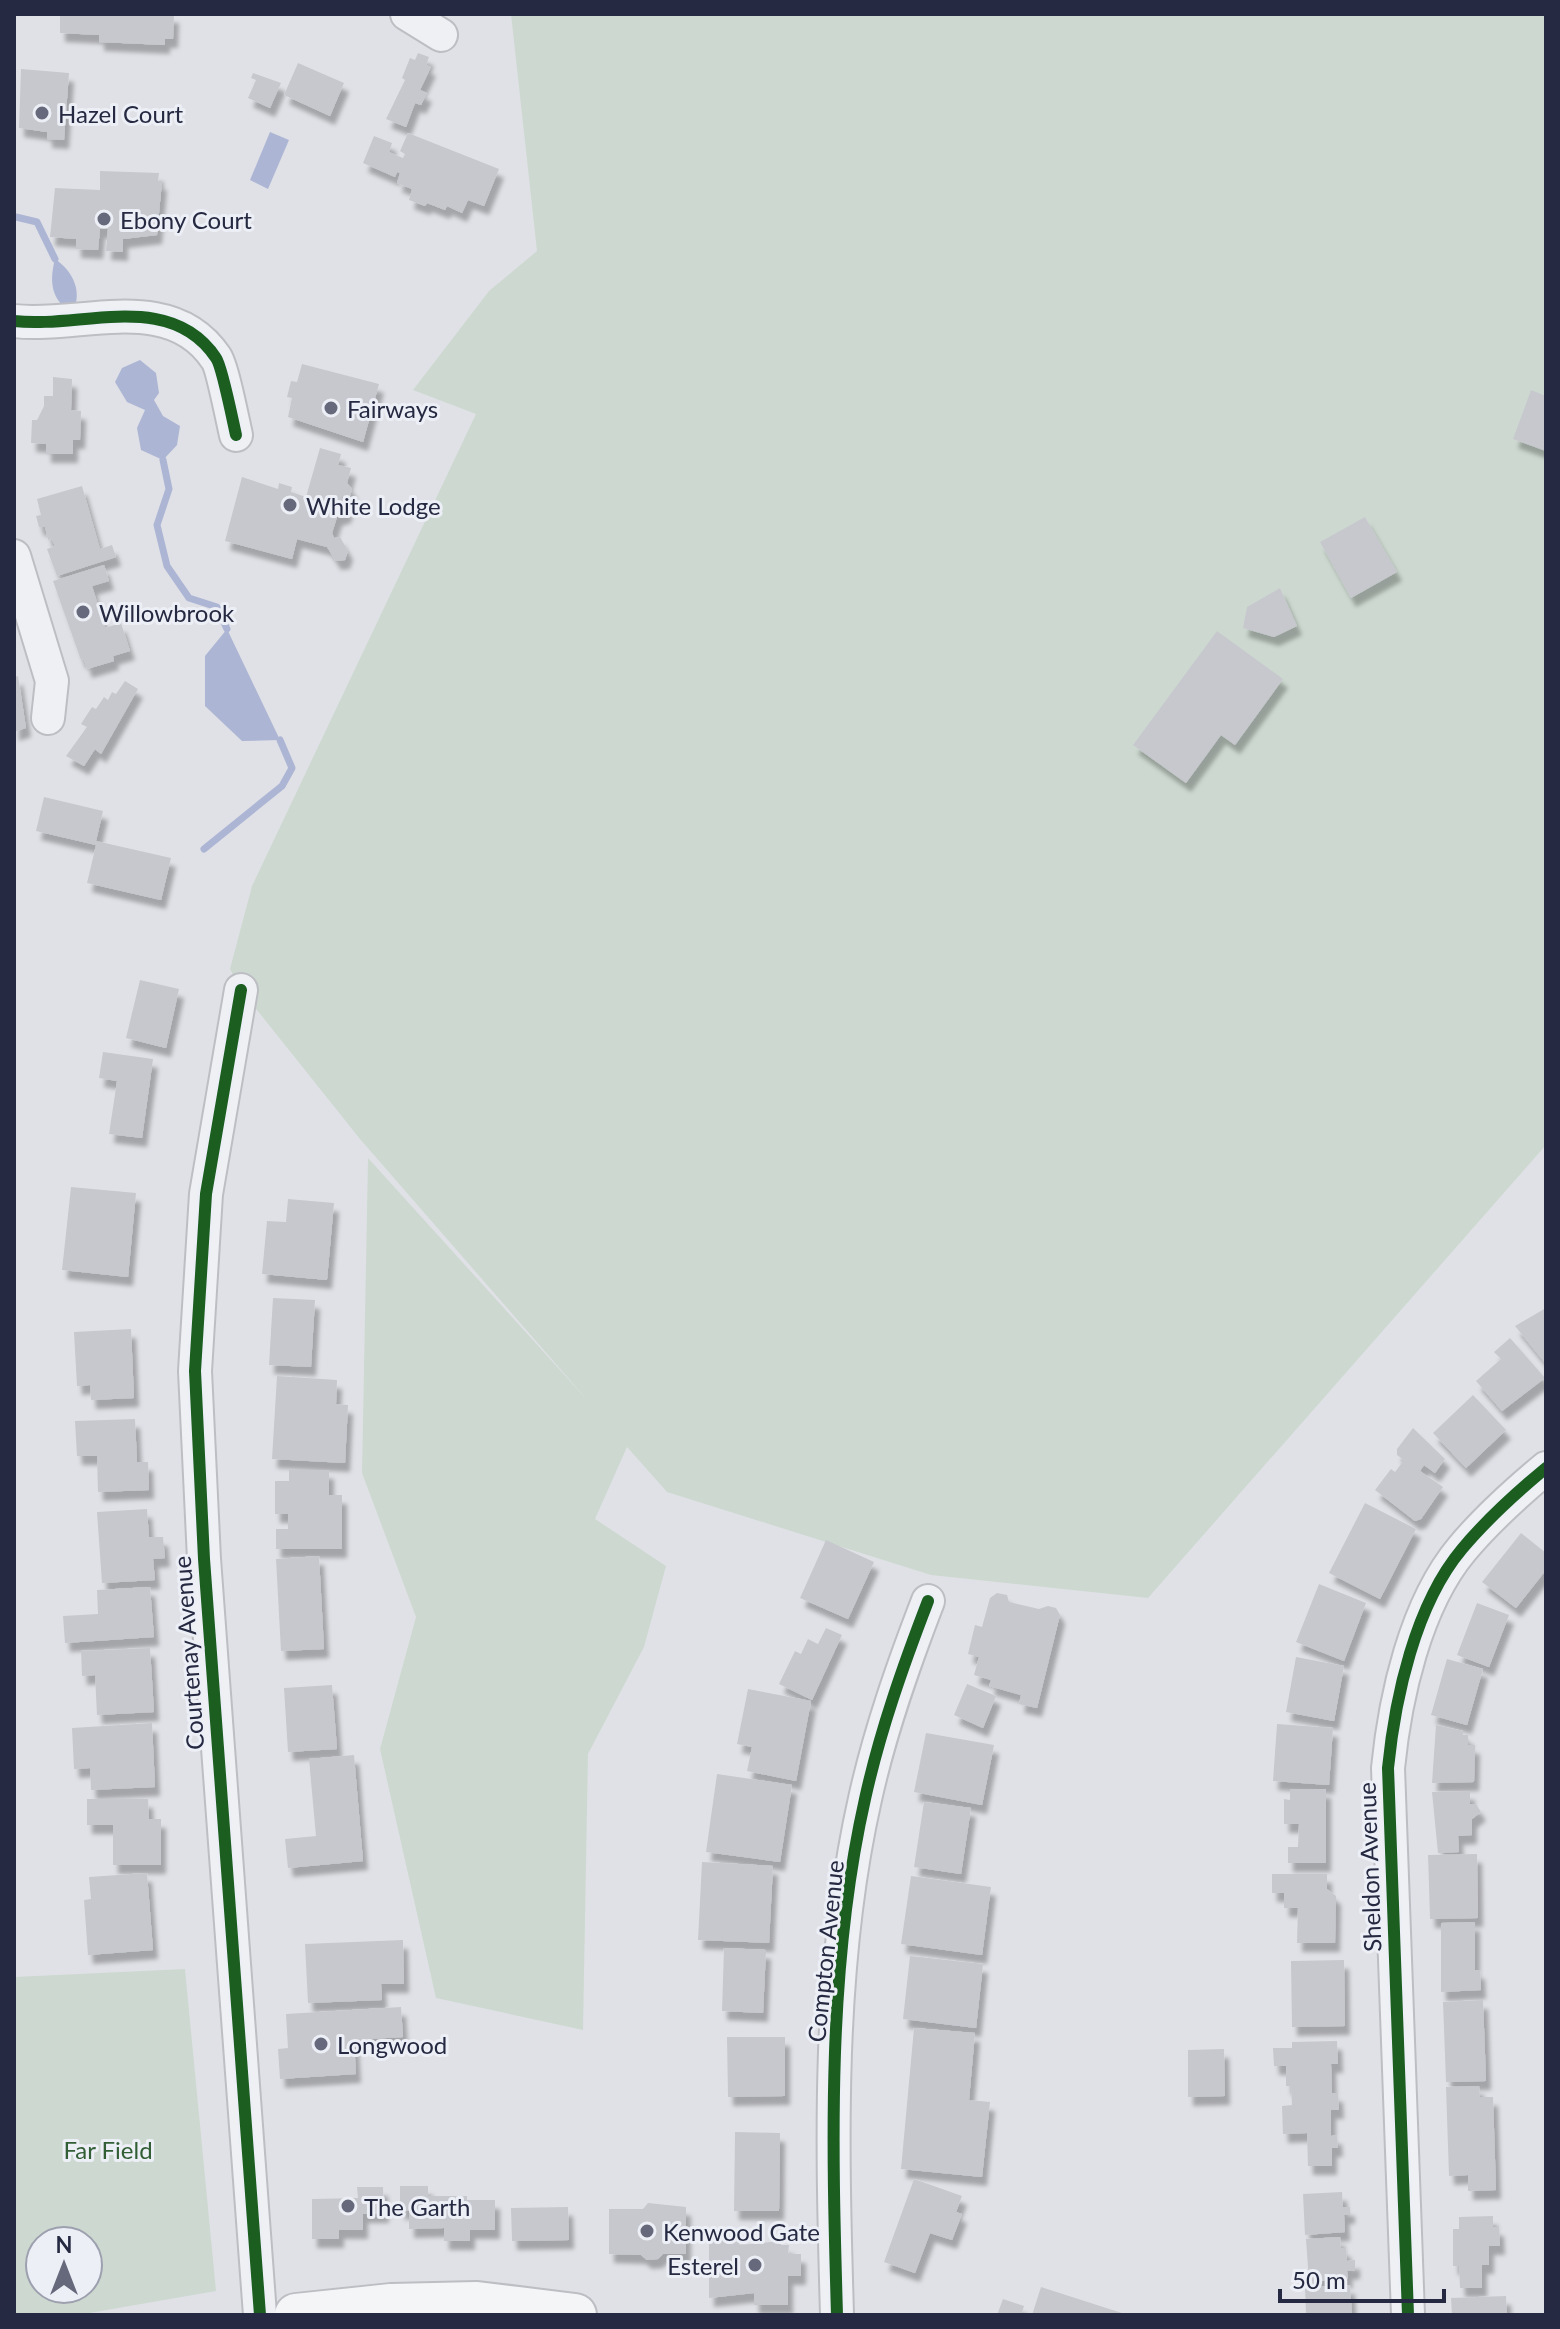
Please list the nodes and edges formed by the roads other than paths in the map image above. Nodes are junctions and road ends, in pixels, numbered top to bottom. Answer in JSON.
{"nodes":[{"id":1,"x":407,"y":14,"type":"edge"},
{"id":2,"x":441,"y":35,"type":"dead end"},
{"id":3,"x":14,"y":321,"type":"edge"},
{"id":4,"x":236,"y":435,"type":"dead end"},
{"id":5,"x":14,"y":556,"type":"edge"},
{"id":6,"x":48,"y":718,"type":"dead end"},
{"id":7,"x":241,"y":990,"type":"dead end"},
{"id":8,"x":1546,"y":1468,"type":"edge"},
{"id":9,"x":928,"y":1601,"type":"dead end"},
{"id":10,"x":260,"y":2315,"type":"edge"},
{"id":11,"x":296,"y":2315,"type":"edge"},
{"id":12,"x":575,"y":2315,"type":"edge"},
{"id":13,"x":837,"y":2315,"type":"edge"},
{"id":14,"x":1408,"y":2315,"type":"edge"}],
"edges":[{"from":1,"to":2,"type":"street"},
{"from":3,"to":4,"type":"street"},
{"from":5,"to":6,"type":"street"},
{"from":7,"to":10,"type":"street","name":"Courtenay Avenue"},
{"from":8,"to":14,"type":"street","name":"Sheldon Avenue"},
{"from":9,"to":13,"type":"street","name":"Compton Avenue"},
{"from":11,"to":12,"type":"main road"}]}
